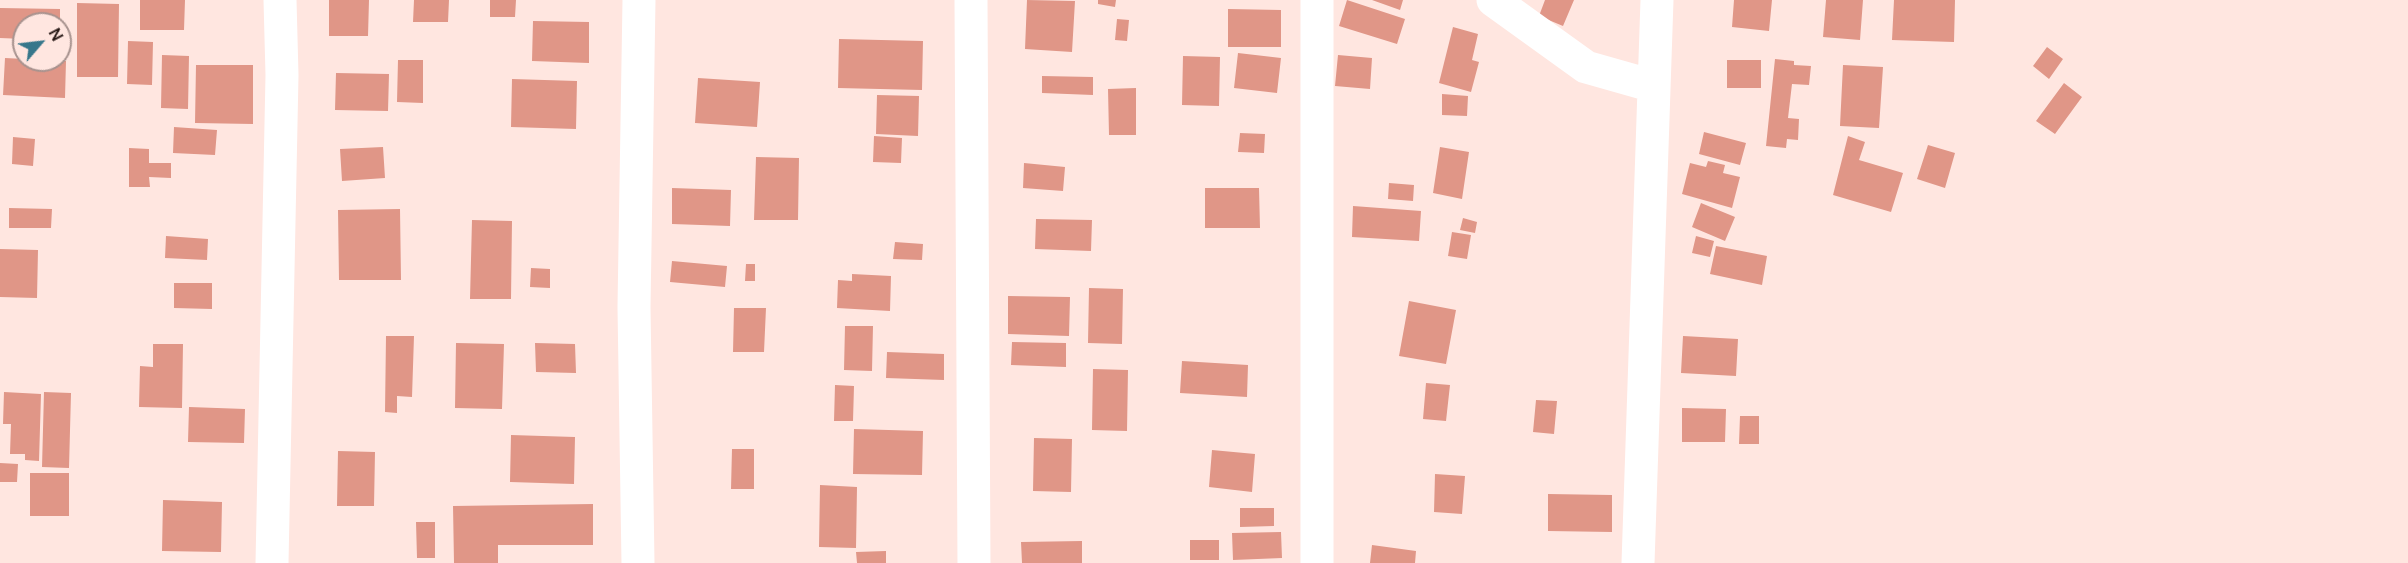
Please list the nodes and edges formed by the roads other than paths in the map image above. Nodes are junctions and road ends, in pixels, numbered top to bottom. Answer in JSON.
{"nodes":[{"id":1,"x":280,"y":0,"type":"edge"},
{"id":2,"x":639,"y":0,"type":"edge"},
{"id":3,"x":971,"y":0,"type":"edge"},
{"id":4,"x":1317,"y":0,"type":"edge"},
{"id":5,"x":1493,"y":0,"type":"edge"},
{"id":6,"x":1657,"y":0,"type":"edge"},
{"id":7,"x":1653,"y":86,"type":"junction"},
{"id":8,"x":272,"y":563,"type":"edge"},
{"id":9,"x":638,"y":563,"type":"edge"},
{"id":10,"x":974,"y":563,"type":"edge"},
{"id":11,"x":1317,"y":563,"type":"edge"},
{"id":12,"x":1638,"y":563,"type":"edge"}],
"edges":[{"from":1,"to":8,"type":"street"},
{"from":2,"to":9,"type":"street"},
{"from":3,"to":10,"type":"street"},
{"from":4,"to":11,"type":"street"},
{"from":5,"to":7,"type":"street"},
{"from":6,"to":7,"type":"street"},
{"from":7,"to":12,"type":"street"}]}
